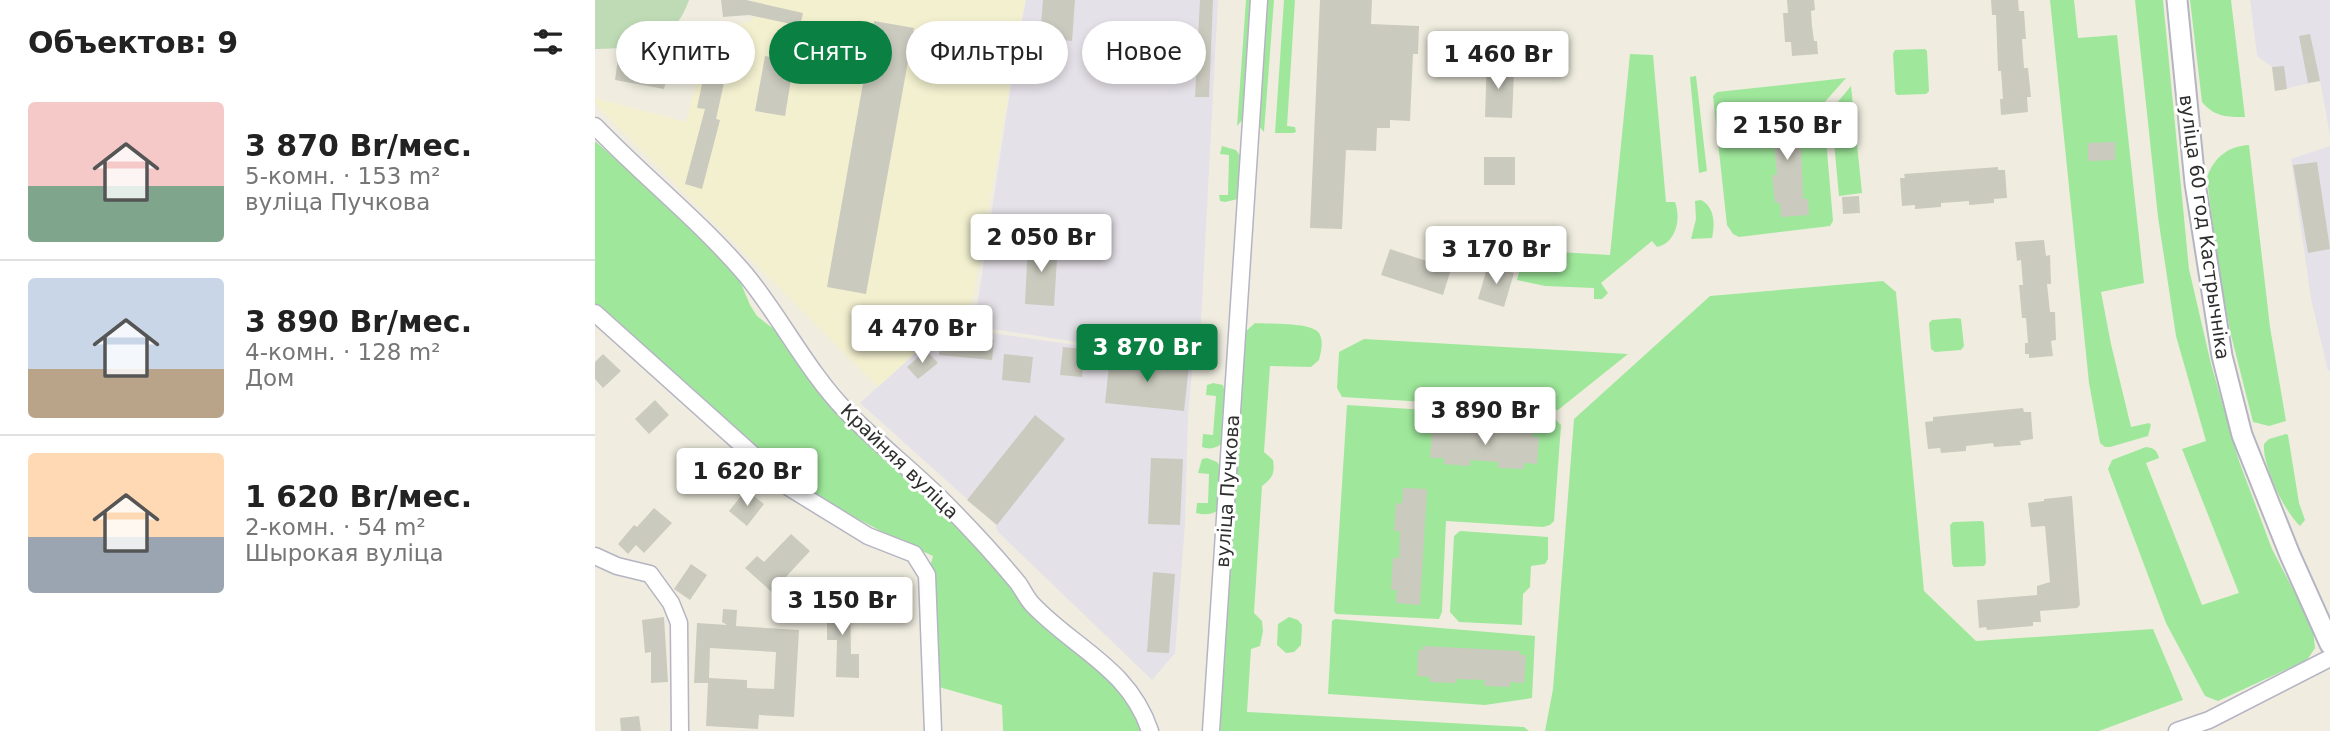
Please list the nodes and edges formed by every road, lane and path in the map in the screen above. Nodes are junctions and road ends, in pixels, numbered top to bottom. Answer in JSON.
{"nodes":[{"id":1,"x":1259,"y":0,"type":"edge"},
{"id":2,"x":2177,"y":0,"type":"edge"},
{"id":3,"x":595,"y":126,"type":"edge"},
{"id":4,"x":595,"y":313,"type":"edge"},
{"id":5,"x":595,"y":556,"type":"edge"},
{"id":6,"x":2330,"y":644,"type":"edge"},
{"id":7,"x":2330,"y":658,"type":"edge"},
{"id":8,"x":2212,"y":726,"type":"edge"},
{"id":9,"x":680,"y":731,"type":"edge"},
{"id":10,"x":933,"y":731,"type":"edge"},
{"id":11,"x":1150,"y":731,"type":"edge"},
{"id":12,"x":1211,"y":731,"type":"edge"},
{"id":13,"x":2178,"y":731,"type":"edge"}],
"edges":[{"from":1,"to":12,"type":"street","name":"вуліца Пучкова"},
{"from":2,"to":6,"type":"street","name":"вуліца 60 год Кастрычніка"},
{"from":3,"to":11,"type":"street","name":"Крайняя вуліца"},
{"from":4,"to":10,"type":"street"},
{"from":5,"to":9,"type":"street"},
{"from":7,"to":8,"type":"street"},
{"from":8,"to":13,"type":"street"}]}
